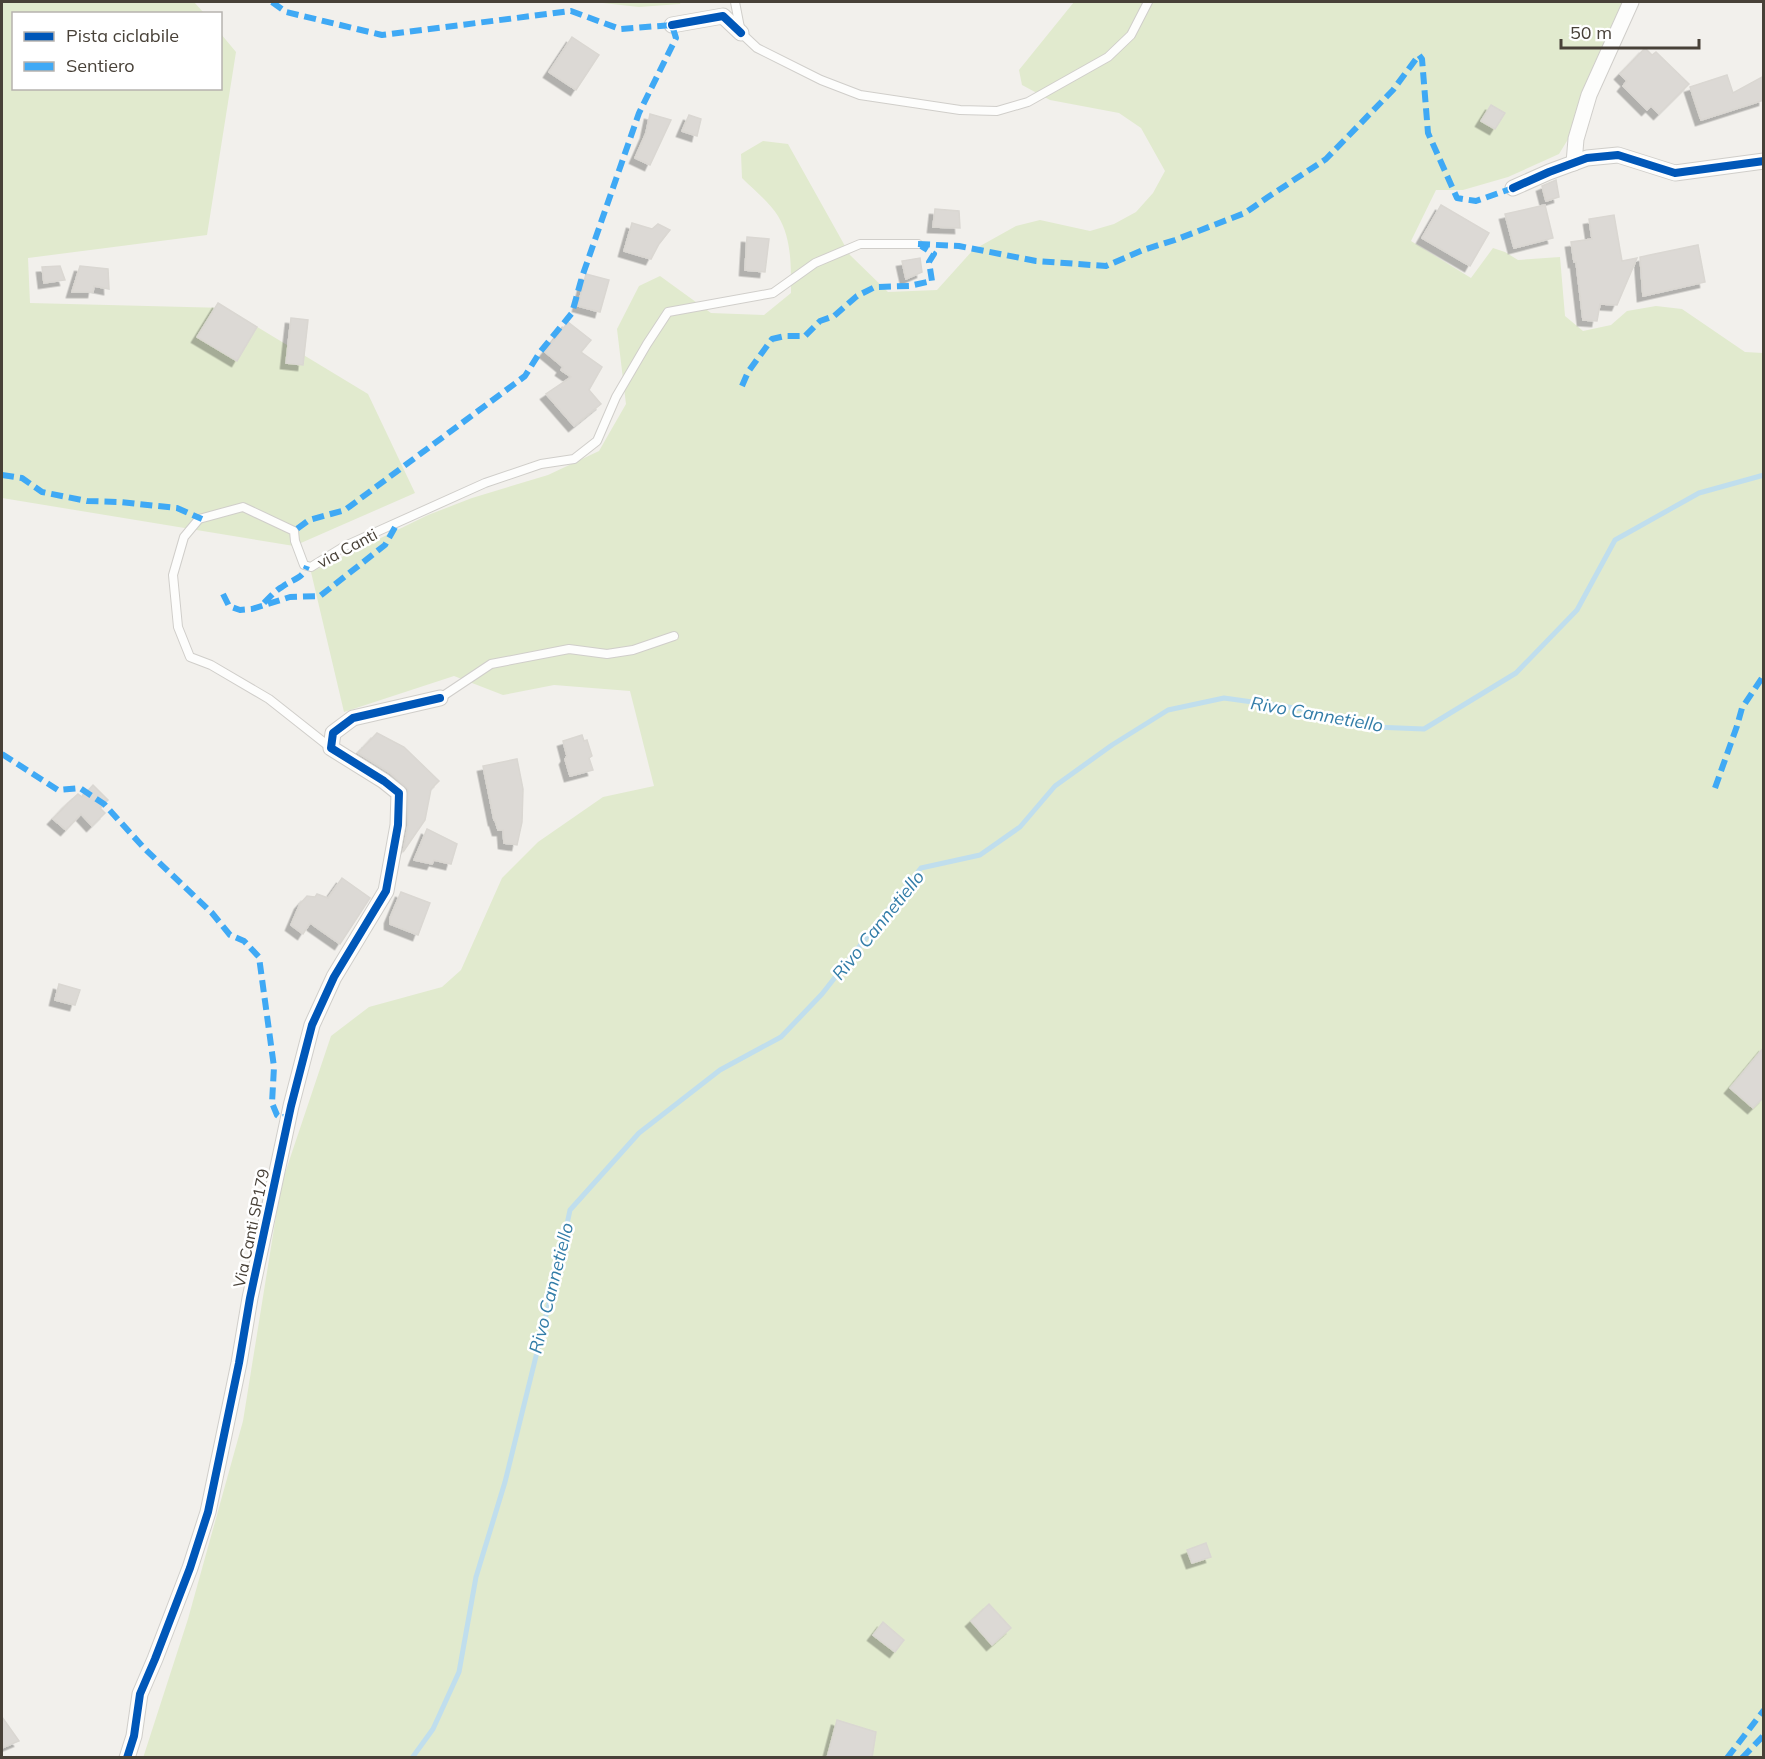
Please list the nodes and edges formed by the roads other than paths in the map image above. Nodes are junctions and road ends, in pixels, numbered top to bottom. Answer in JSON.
{"nodes":[{"id":1,"x":735,"y":2,"type":"edge"},
{"id":2,"x":1148,"y":2,"type":"edge"},
{"id":3,"x":1631,"y":2,"type":"edge"},
{"id":4,"x":672,"y":25,"type":"dead end"},
{"id":5,"x":741,"y":33,"type":"junction"},
{"id":6,"x":1764,"y":161,"type":"edge"},
{"id":7,"x":1574,"y":163,"type":"junction"},
{"id":8,"x":1513,"y":188,"type":"dead end"},
{"id":9,"x":918,"y":244,"type":"dead end"},
{"id":10,"x":674,"y":636,"type":"dead end"},
{"id":11,"x":440,"y":698,"type":"joint"},
{"id":12,"x":331,"y":748,"type":"junction"},
{"id":13,"x":128,"y":1758,"type":"edge"}],
"edges":[{"from":1,"to":5,"type":"lane"},
{"from":2,"to":5,"type":"lane"},
{"from":3,"to":7,"type":"street"},
{"from":4,"to":5,"type":"street"},
{"from":6,"to":7,"type":"street"},
{"from":7,"to":8,"type":"street"},
{"from":9,"to":12,"type":"lane","name":"via Canti"},
{"from":10,"to":11,"type":"lane"},
{"from":11,"to":12,"type":"street"},
{"from":12,"to":13,"type":"street","name":"Via Canti SP179"}]}
